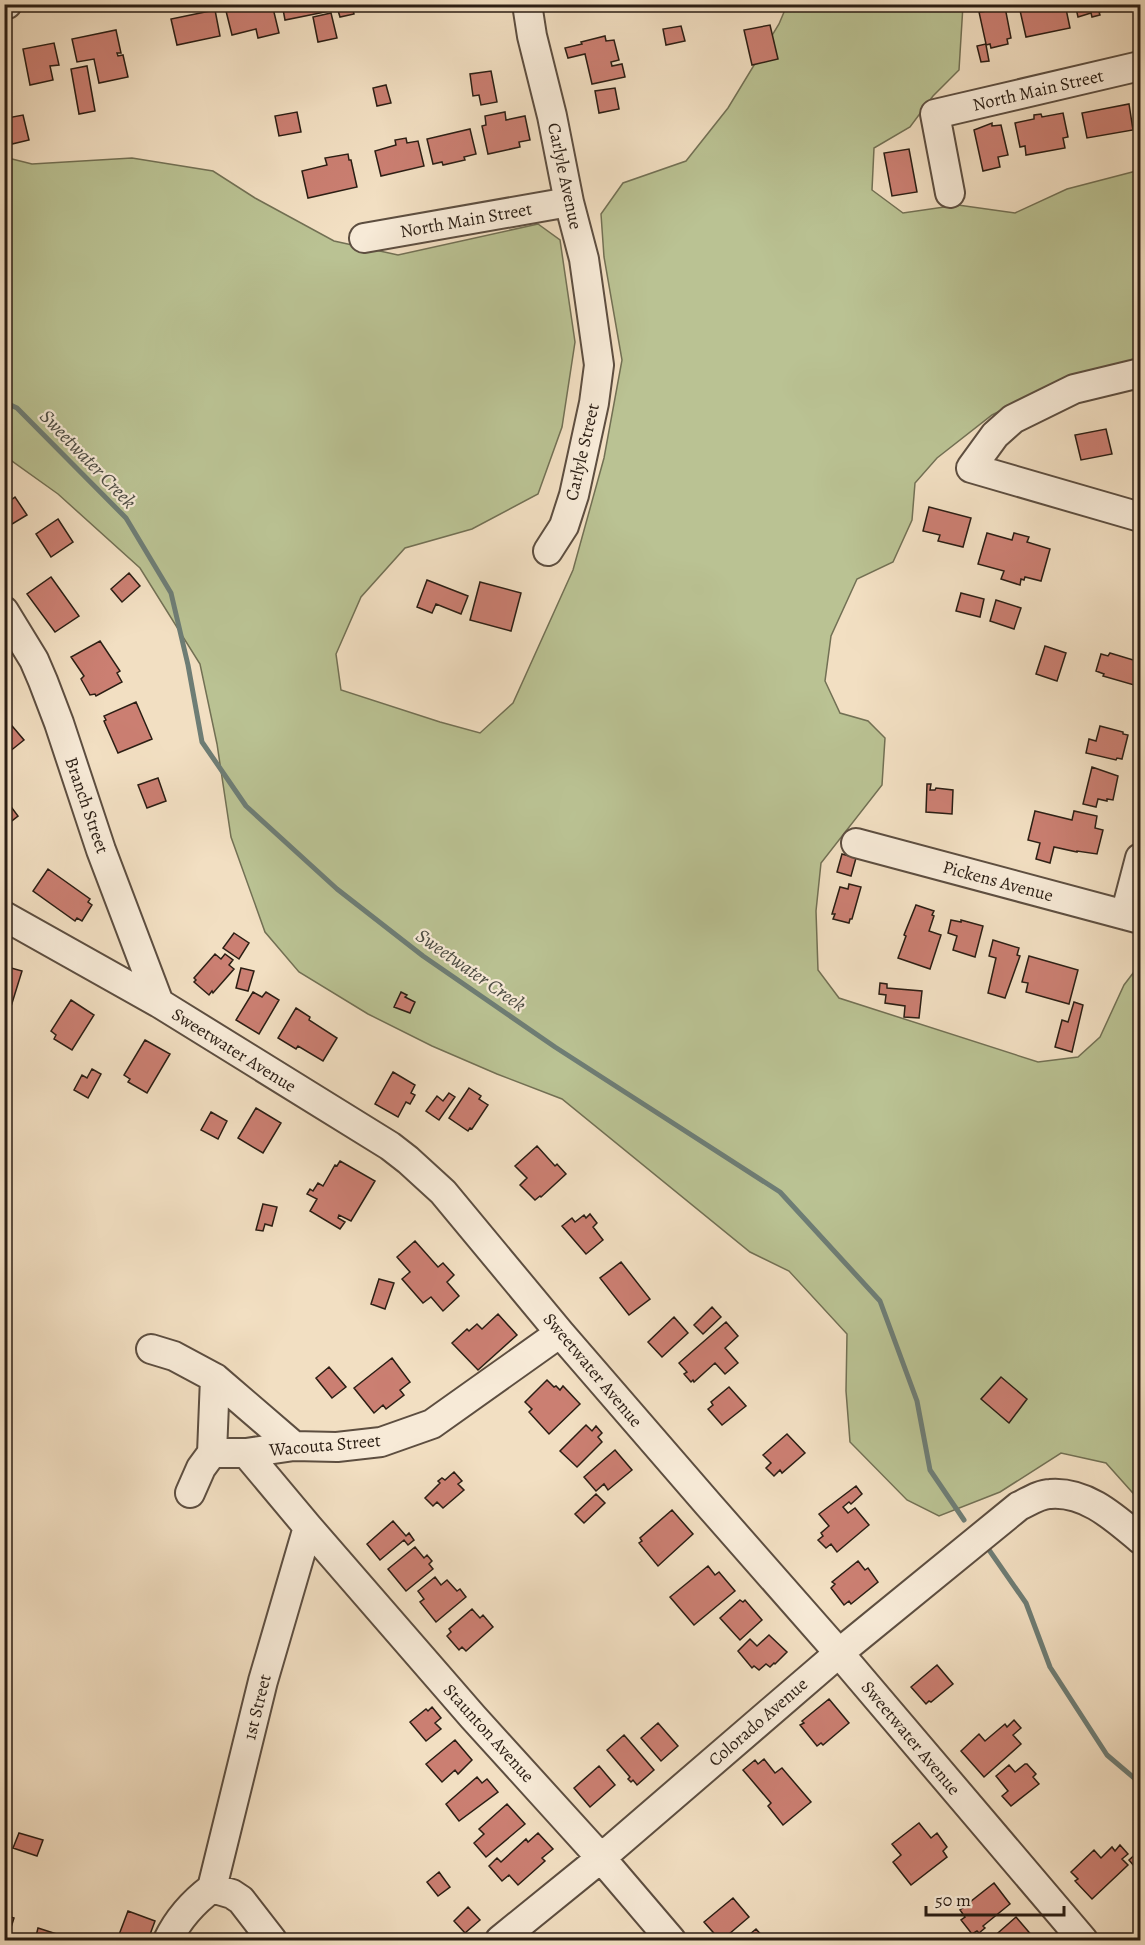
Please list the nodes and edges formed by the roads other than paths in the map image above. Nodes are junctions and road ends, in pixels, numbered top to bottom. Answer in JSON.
{"nodes":[{"id":1,"x":527,"y":4,"type":"edge"},
{"id":2,"x":1140,"y":66,"type":"edge"},
{"id":3,"x":950,"y":194,"type":"dead end"},
{"id":4,"x":569,"y":202,"type":"junction"},
{"id":5,"x":364,"y":238,"type":"dead end"},
{"id":6,"x":597,"y":348,"type":"joint"},
{"id":7,"x":1140,"y":373,"type":"edge"},
{"id":8,"x":1140,"y":517,"type":"edge"},
{"id":9,"x":548,"y":551,"type":"dead end"},
{"id":10,"x":4,"y":611,"type":"edge"},
{"id":11,"x":856,"y":843,"type":"dead end"},
{"id":12,"x":1140,"y":858,"type":"edge"},
{"id":13,"x":4,"y":916,"type":"edge"},
{"id":14,"x":1133,"y":917,"type":"edge"},
{"id":15,"x":159,"y":1003,"type":"junction"},
{"id":16,"x":560,"y":1333,"type":"junction"},
{"id":17,"x":151,"y":1349,"type":"dead end"},
{"id":18,"x":215,"y":1378,"type":"junction"},
{"id":19,"x":294,"y":1446,"type":"junction"},
{"id":20,"x":212,"y":1453,"type":"junction"},
{"id":21,"x":246,"y":1453,"type":"junction"},
{"id":22,"x":190,"y":1492,"type":"dead end"},
{"id":23,"x":308,"y":1527,"type":"junction"},
{"id":24,"x":1140,"y":1539,"type":"edge"},
{"id":25,"x":839,"y":1653,"type":"junction"},
{"id":26,"x":601,"y":1858,"type":"junction"},
{"id":27,"x":212,"y":1888,"type":"junction"},
{"id":28,"x":168,"y":1941,"type":"edge"},
{"id":29,"x":272,"y":1941,"type":"edge"},
{"id":30,"x":500,"y":1941,"type":"edge"},
{"id":31,"x":671,"y":1941,"type":"edge"},
{"id":32,"x":1083,"y":1941,"type":"edge"}],
"edges":[{"from":1,"to":4,"type":"street","name":"Carlyle Avenue"},
{"from":2,"to":3,"type":"street","name":"North Main Street"},
{"from":4,"to":5,"type":"street","name":"North Main Street"},
{"from":4,"to":6,"type":"street","name":"Carlyle Avenue"},
{"from":6,"to":9,"type":"street","name":"Carlyle Street"},
{"from":7,"to":8,"type":"street"},
{"from":10,"to":15,"type":"street","name":"Branch Street"},
{"from":11,"to":14,"type":"street","name":"Pickens Avenue"},
{"from":12,"to":14,"type":"street"},
{"from":13,"to":15,"type":"street","name":"Sweetwater Avenue"},
{"from":15,"to":16,"type":"street","name":"Sweetwater Avenue"},
{"from":16,"to":19,"type":"street","name":"Wacouta Street"},
{"from":16,"to":25,"type":"street","name":"Sweetwater Avenue"},
{"from":17,"to":18,"type":"street"},
{"from":18,"to":19,"type":"street"},
{"from":18,"to":20,"type":"street"},
{"from":19,"to":21,"type":"street","name":"Wacouta Street"},
{"from":20,"to":21,"type":"street","name":"Wacouta Street"},
{"from":20,"to":22,"type":"street"},
{"from":21,"to":23,"type":"street","name":"Staunton Avenue"},
{"from":23,"to":26,"type":"street","name":"Staunton Avenue"},
{"from":23,"to":27,"type":"street","name":"1st Street"},
{"from":24,"to":25,"type":"street","name":"Colorado Avenue"},
{"from":25,"to":26,"type":"street","name":"Colorado Avenue"},
{"from":25,"to":32,"type":"street","name":"Sweetwater Avenue"},
{"from":26,"to":30,"type":"street","name":"Colorado Avenue"},
{"from":26,"to":31,"type":"street","name":"Staunton Avenue"},
{"from":27,"to":28,"type":"street"},
{"from":27,"to":29,"type":"street"}]}
